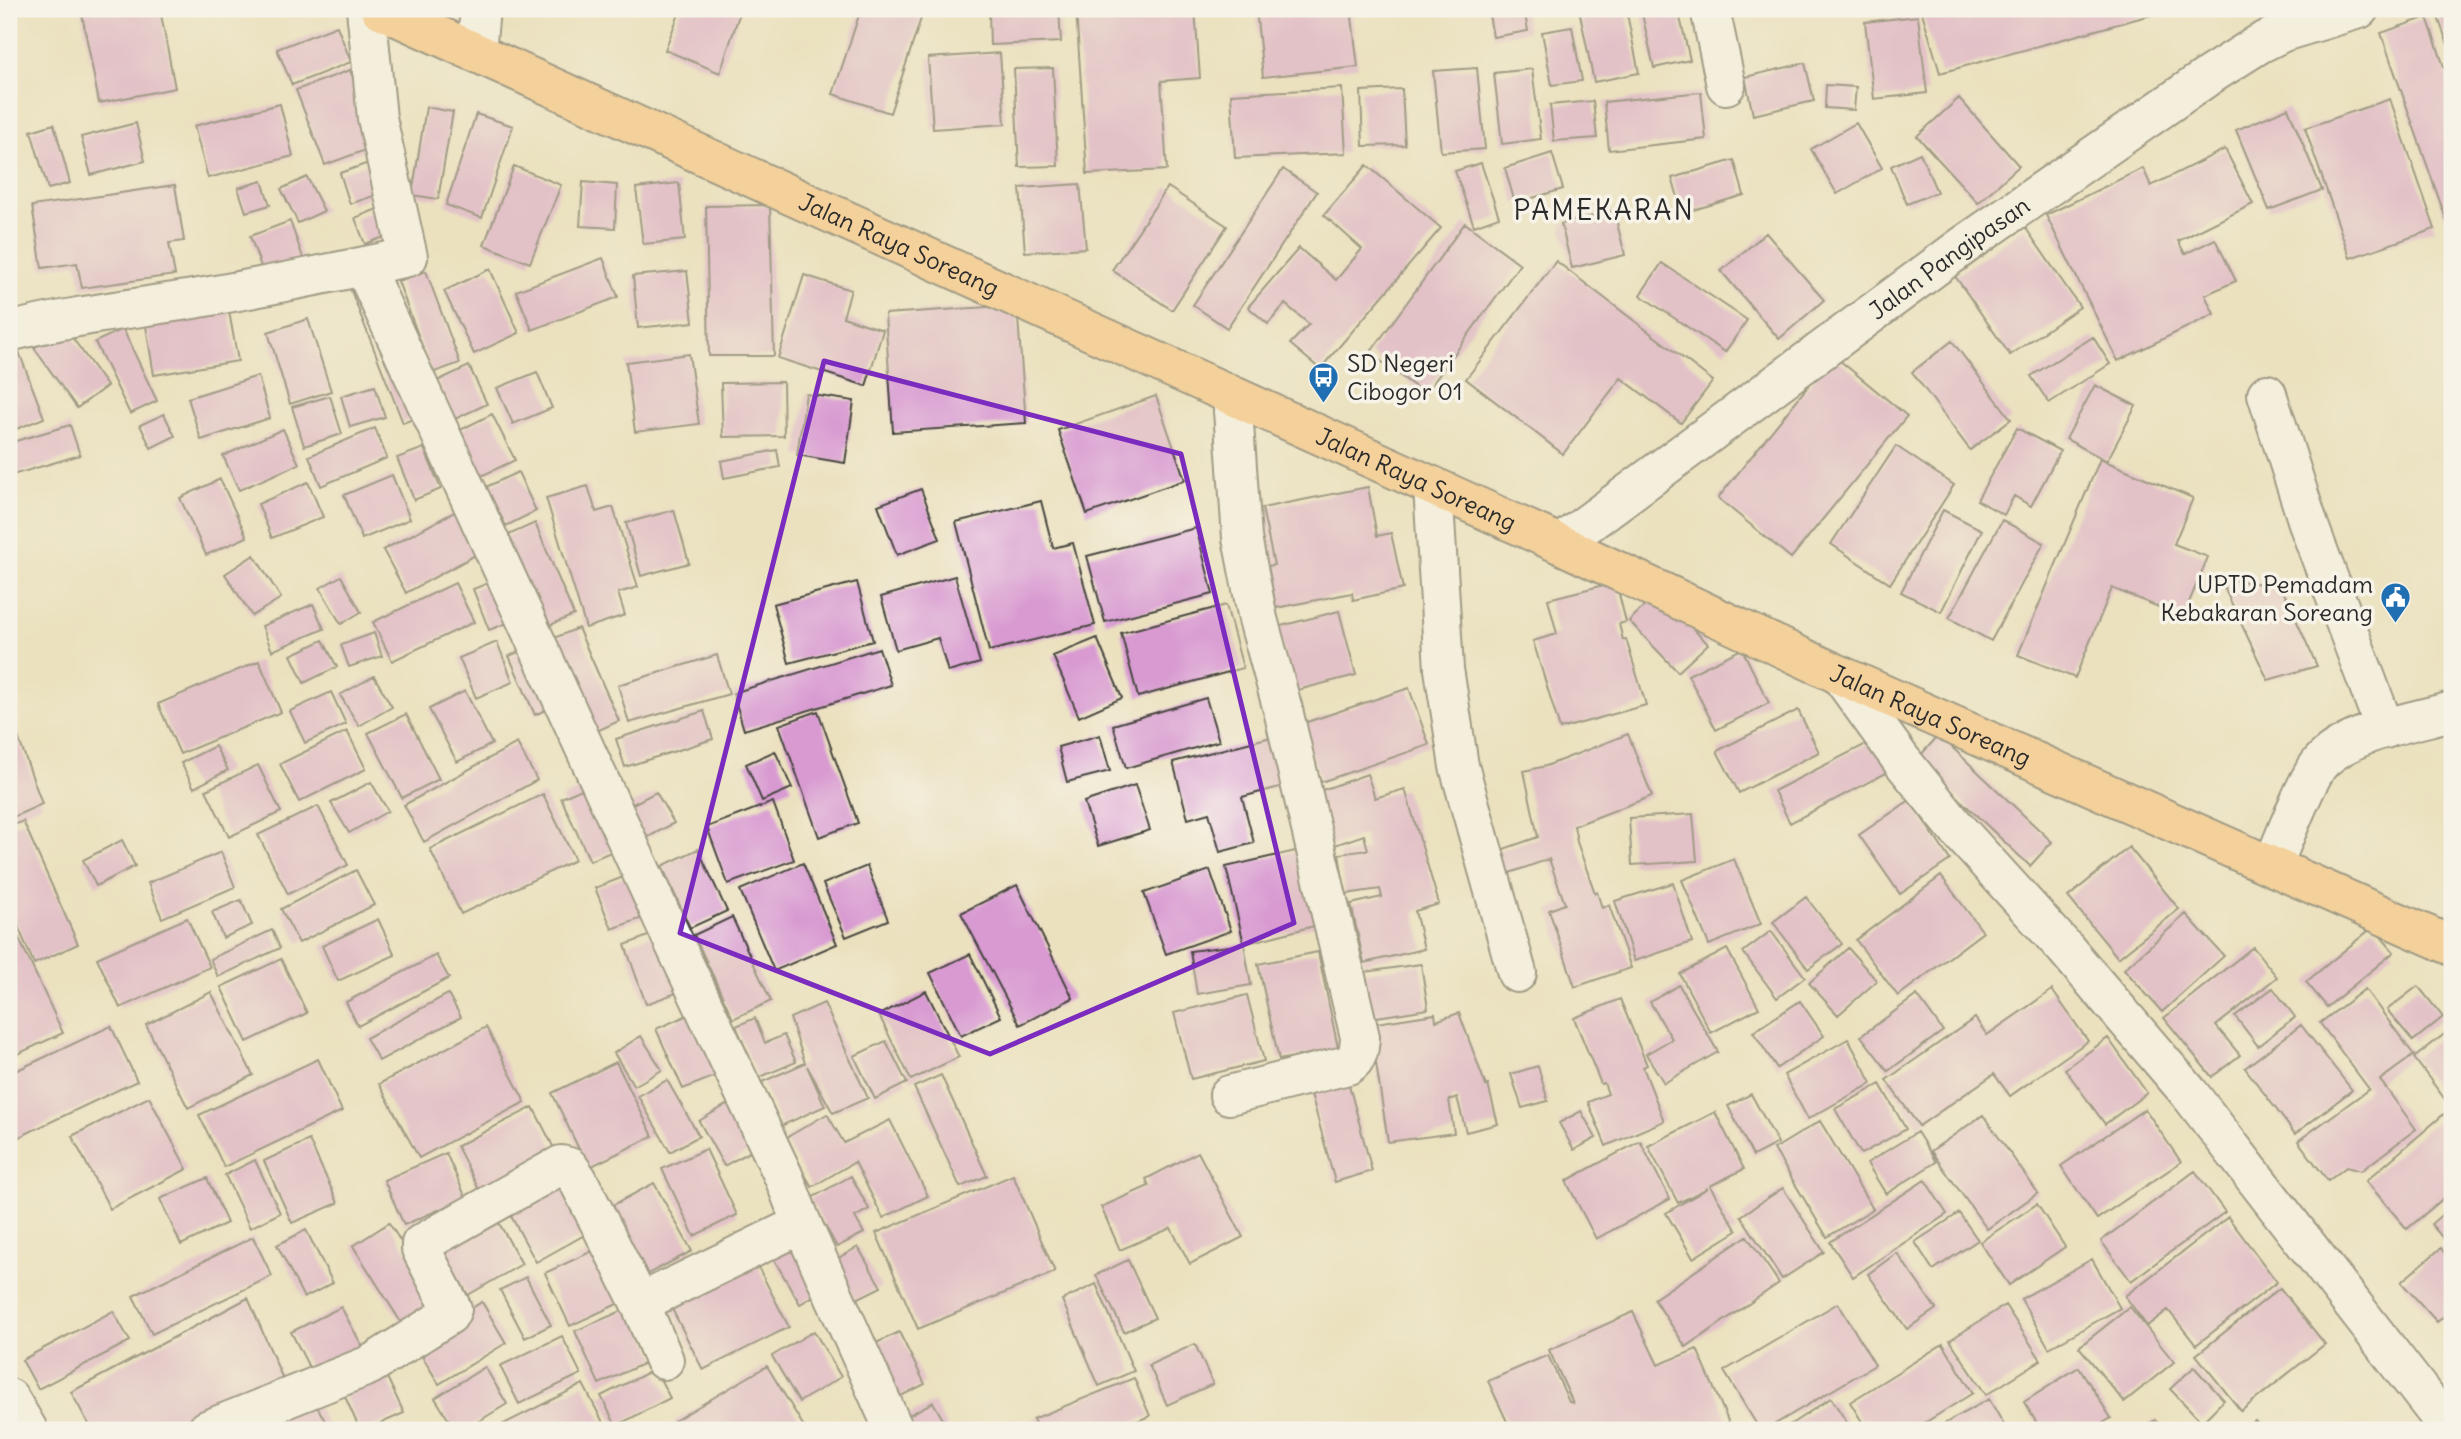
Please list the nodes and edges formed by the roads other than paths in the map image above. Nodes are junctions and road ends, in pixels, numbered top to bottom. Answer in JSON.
{"nodes":[{"id":1,"x":366,"y":9,"type":"edge"},
{"id":2,"x":380,"y":9,"type":"edge"},
{"id":3,"x":480,"y":9,"type":"edge"},
{"id":4,"x":1710,"y":9,"type":"edge"},
{"id":5,"x":2359,"y":9,"type":"edge"},
{"id":6,"x":2280,"y":21,"type":"edge"},
{"id":7,"x":476,"y":52,"type":"junction"},
{"id":8,"x":1726,"y":85,"type":"dead end"},
{"id":9,"x":364,"y":267,"type":"junction"},
{"id":10,"x":9,"y":332,"type":"edge"},
{"id":11,"x":2267,"y":394,"type":"dead end"},
{"id":12,"x":1232,"y":396,"type":"junction"},
{"id":13,"x":1433,"y":486,"type":"junction"},
{"id":14,"x":1560,"y":544,"type":"junction"},
{"id":15,"x":1840,"y":675,"type":"junction"},
{"id":16,"x":2452,"y":711,"type":"edge"},
{"id":17,"x":2385,"y":729,"type":"junction"},
{"id":18,"x":2272,"y":866,"type":"junction"},
{"id":19,"x":2452,"y":946,"type":"edge"},
{"id":20,"x":1517,"y":973,"type":"dead end"},
{"id":21,"x":1229,"y":1095,"type":"dead end"},
{"id":22,"x":802,"y":1224,"type":"junction"},
{"id":23,"x":640,"y":1303,"type":"junction"},
{"id":24,"x":664,"y":1360,"type":"dead end"},
{"id":25,"x":9,"y":1398,"type":"edge"},
{"id":26,"x":28,"y":1430,"type":"edge"},
{"id":27,"x":207,"y":1430,"type":"edge"},
{"id":28,"x":894,"y":1430,"type":"edge"},
{"id":29,"x":2450,"y":1430,"type":"edge"}],
"edges":[{"from":1,"to":9,"type":"street"},
{"from":2,"to":7,"type":"main road","name":"Jalan Raya Soreang"},
{"from":3,"to":7,"type":"street"},
{"from":4,"to":8,"type":"street"},
{"from":5,"to":6,"type":"street","name":"Jalan Pangipasan"},
{"from":6,"to":14,"type":"street","name":"Jalan Pangipasan"},
{"from":7,"to":12,"type":"main road","name":"Jalan Raya Soreang"},
{"from":9,"to":10,"type":"street"},
{"from":9,"to":22,"type":"street"},
{"from":11,"to":17,"type":"street"},
{"from":12,"to":13,"type":"main road","name":"Jalan Raya Soreang"},
{"from":12,"to":21,"type":"street"},
{"from":13,"to":14,"type":"main road","name":"Jalan Raya Soreang"},
{"from":13,"to":20,"type":"street"},
{"from":14,"to":15,"type":"main road","name":"Jalan Raya Soreang"},
{"from":15,"to":18,"type":"main road","name":"Jalan Raya Soreang"},
{"from":15,"to":29,"type":"street"},
{"from":16,"to":17,"type":"street"},
{"from":17,"to":18,"type":"street"},
{"from":18,"to":19,"type":"main road","name":"Jalan Raya Soreang"},
{"from":22,"to":23,"type":"street"},
{"from":22,"to":28,"type":"street"},
{"from":23,"to":24,"type":"street"},
{"from":23,"to":27,"type":"street"},
{"from":25,"to":26,"type":"street"}]}
